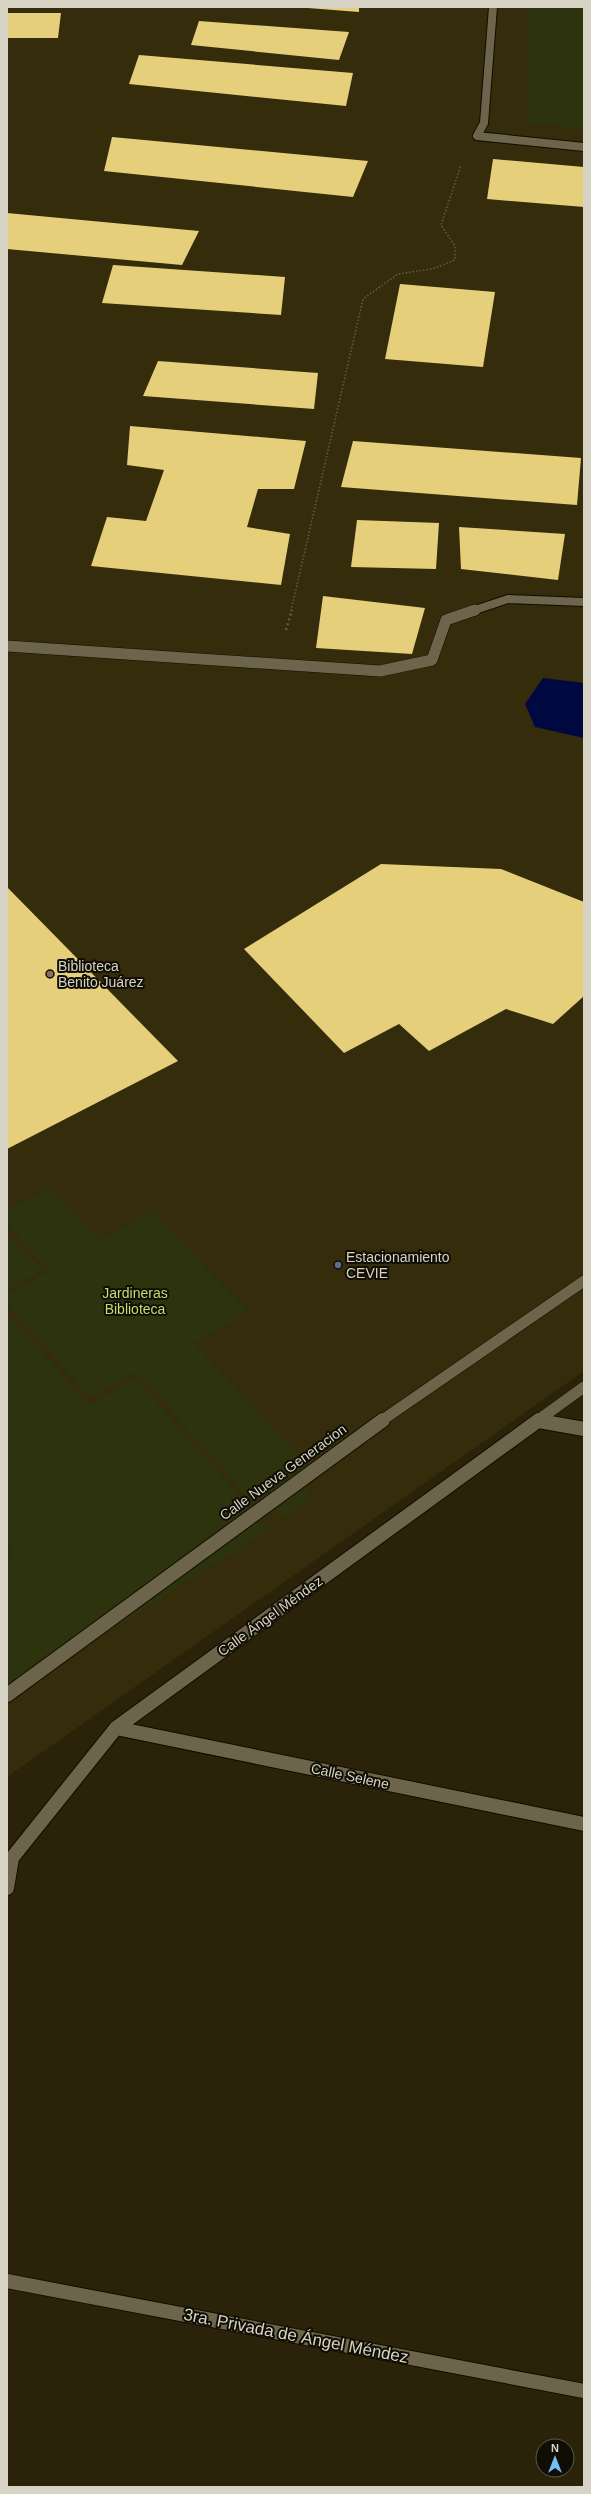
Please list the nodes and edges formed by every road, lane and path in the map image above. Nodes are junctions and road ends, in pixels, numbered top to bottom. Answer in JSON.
{"nodes":[{"id":1,"x":493,"y":7,"type":"edge"},
{"id":2,"x":477,"y":136,"type":"junction"},
{"id":3,"x":584,"y":147,"type":"edge"},
{"id":4,"x":584,"y":602,"type":"edge"},
{"id":5,"x":7,"y":646,"type":"edge"},
{"id":6,"x":276,"y":664,"type":"junction"},
{"id":7,"x":584,"y":1281,"type":"edge"},
{"id":8,"x":584,"y":1387,"type":"edge"},
{"id":9,"x":539,"y":1421,"type":"junction"},
{"id":10,"x":584,"y":1429,"type":"edge"},
{"id":11,"x":7,"y":1695,"type":"edge"},
{"id":12,"x":116,"y":1728,"type":"junction"},
{"id":13,"x":584,"y":1824,"type":"edge"},
{"id":14,"x":7,"y":1888,"type":"edge"},
{"id":15,"x":7,"y":2281,"type":"edge"},
{"id":16,"x":584,"y":2391,"type":"edge"}],
"edges":[{"from":1,"to":2,"type":"street"},
{"from":2,"to":3,"type":"street"},
{"from":2,"to":6,"type":"path"},
{"from":4,"to":6,"type":"street"},
{"from":5,"to":6,"type":"street"},
{"from":7,"to":11,"type":"street","name":"Calle Nueva Generacion"},
{"from":8,"to":9,"type":"street","name":"Calle Ángel Méndez"},
{"from":9,"to":10,"type":"street"},
{"from":9,"to":12,"type":"street","name":"Calle Ángel Méndez"},
{"from":12,"to":13,"type":"street","name":"Calle Selene"},
{"from":12,"to":14,"type":"street","name":"Calle Ángel Méndez"},
{"from":15,"to":16,"type":"street","name":"3ra. Privada de Ángel Méndez"}]}
